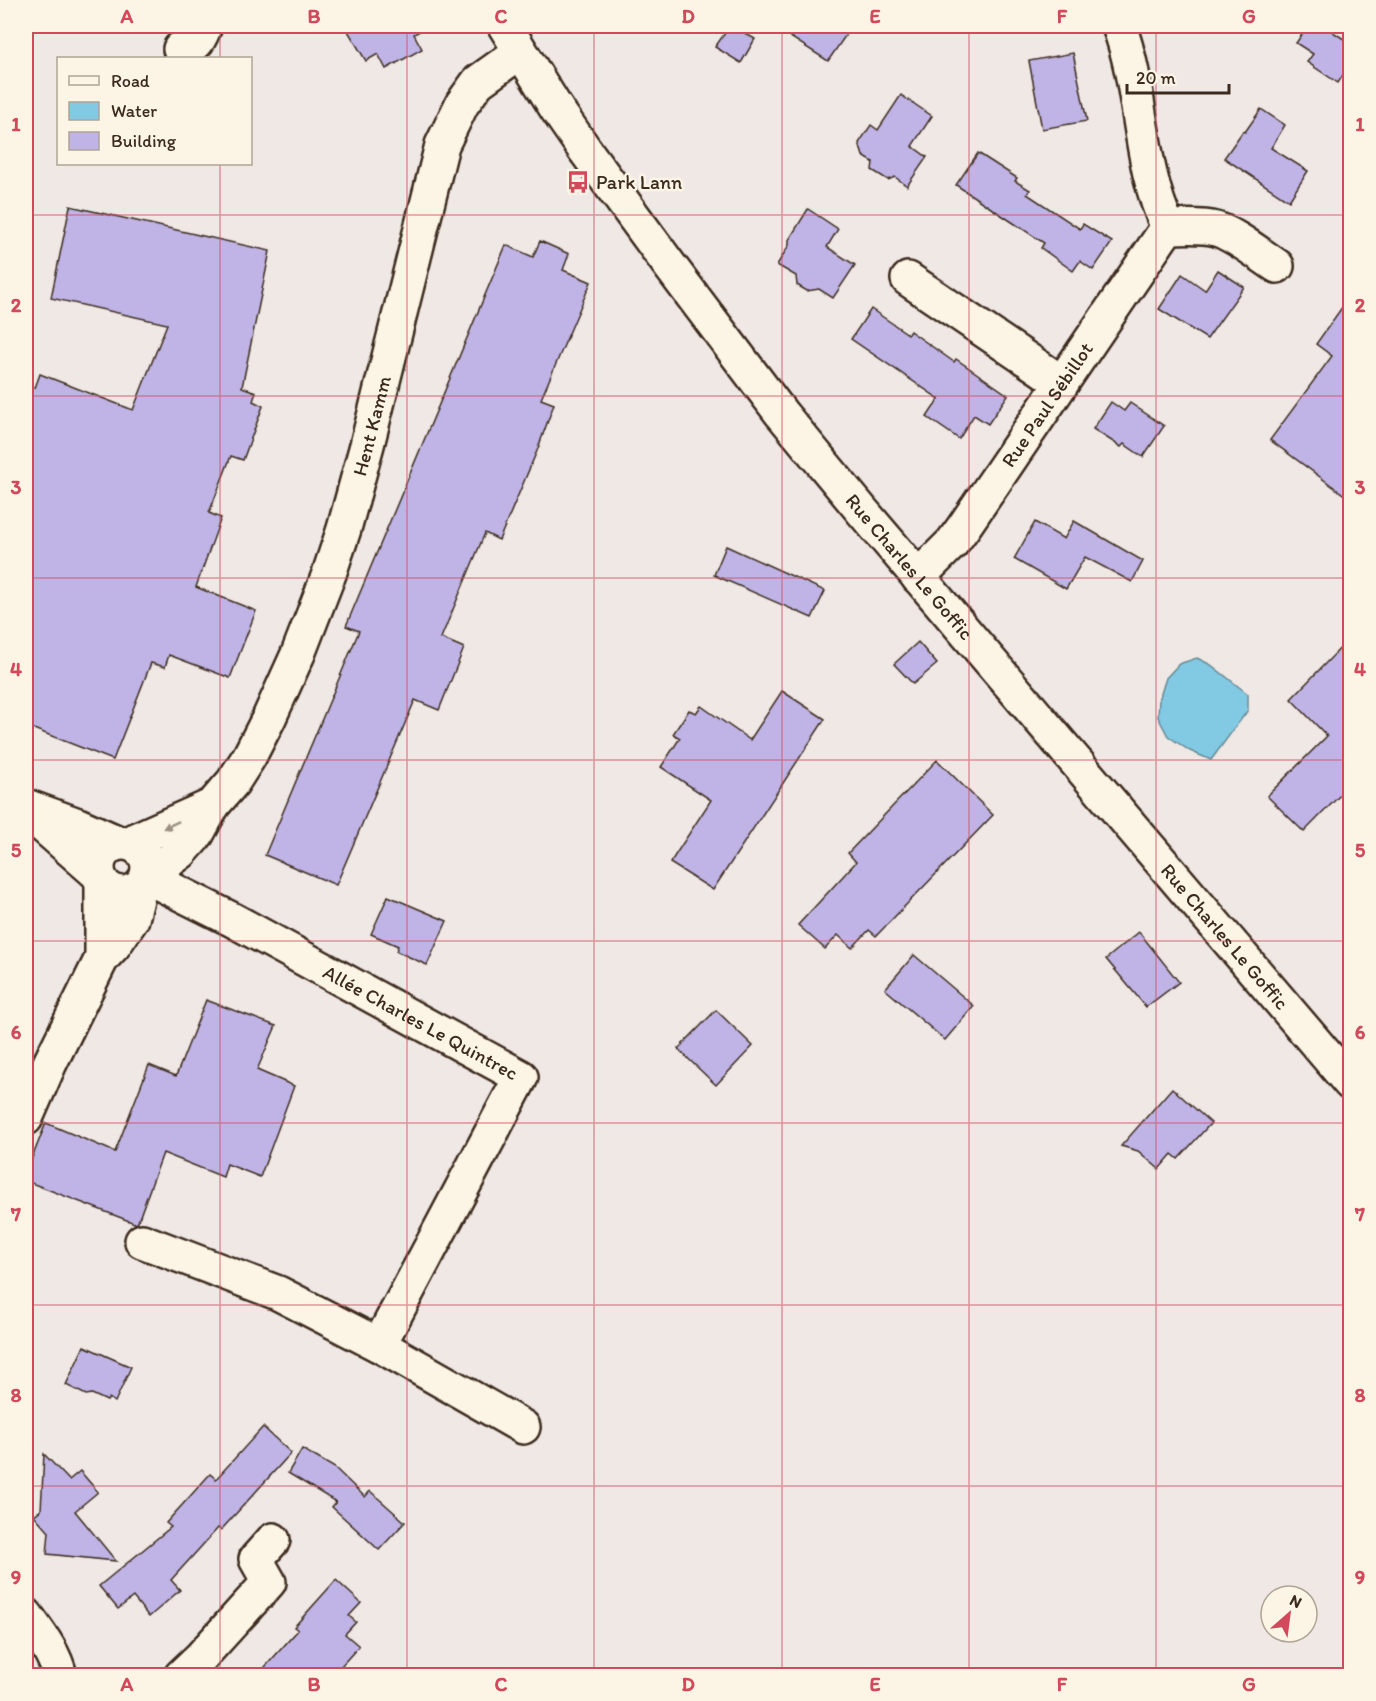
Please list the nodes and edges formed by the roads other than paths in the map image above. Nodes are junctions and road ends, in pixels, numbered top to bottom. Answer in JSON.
{"nodes":[{"id":1,"x":205,"y":26,"type":"edge"},
{"id":2,"x":1119,"y":26,"type":"edge"},
{"id":3,"x":513,"y":39,"type":"edge"},
{"id":4,"x":180,"y":49,"type":"dead end"},
{"id":5,"x":1168,"y":227,"type":"junction"},
{"id":6,"x":1277,"y":266,"type":"dead end"},
{"id":7,"x":908,"y":279,"type":"dead end"},
{"id":8,"x":1062,"y":383,"type":"junction"},
{"id":9,"x":918,"y":577,"type":"junction"},
{"id":10,"x":213,"y":805,"type":"junction"},
{"id":11,"x":26,"y":806,"type":"edge"},
{"id":12,"x":26,"y":812,"type":"edge"},
{"id":13,"x":123,"y":843,"type":"junction"},
{"id":14,"x":100,"y":878,"type":"junction"},
{"id":15,"x":145,"y":878,"type":"junction"},
{"id":16,"x":102,"y":958,"type":"junction"},
{"id":17,"x":1350,"y":1083,"type":"edge"},
{"id":18,"x":26,"y":1118,"type":"edge"},
{"id":19,"x":142,"y":1240,"type":"dead end"},
{"id":20,"x":379,"y":1345,"type":"junction"},
{"id":21,"x":523,"y":1427,"type":"dead end"},
{"id":22,"x":273,"y":1540,"type":"dead end"},
{"id":23,"x":26,"y":1615,"type":"edge"},
{"id":24,"x":60,"y":1676,"type":"edge"},
{"id":25,"x":181,"y":1676,"type":"edge"}],
"edges":[{"from":1,"to":4,"type":"street"},
{"from":2,"to":5,"type":"street"},
{"from":3,"to":9,"type":"street","name":"Rue Charles Le Goffic"},
{"from":3,"to":10,"type":"street","name":"Hent Kamm"},
{"from":5,"to":6,"type":"street"},
{"from":5,"to":8,"type":"street","name":"Rue Paul Sébillot"},
{"from":7,"to":8,"type":"street"},
{"from":8,"to":9,"type":"street","name":"Rue Paul Sébillot"},
{"from":9,"to":17,"type":"street","name":"Rue Charles Le Goffic"},
{"from":10,"to":13,"type":"street","name":"Hent Kamm","one_way":true},
{"from":10,"to":15,"type":"street","name":"Hent Kamm"},
{"from":11,"to":13,"type":"street"},
{"from":12,"to":14,"type":"street"},
{"from":13,"to":14,"type":"street"},
{"from":13,"to":15,"type":"street"},
{"from":14,"to":15,"type":"street"},
{"from":14,"to":16,"type":"street"},
{"from":15,"to":16,"type":"street"},
{"from":15,"to":20,"type":"street","name":"Allée Charles Le Quintrec"},
{"from":16,"to":18,"type":"street"},
{"from":19,"to":20,"type":"street"},
{"from":20,"to":21,"type":"street"},
{"from":22,"to":25,"type":"street"},
{"from":23,"to":24,"type":"street"}]}
